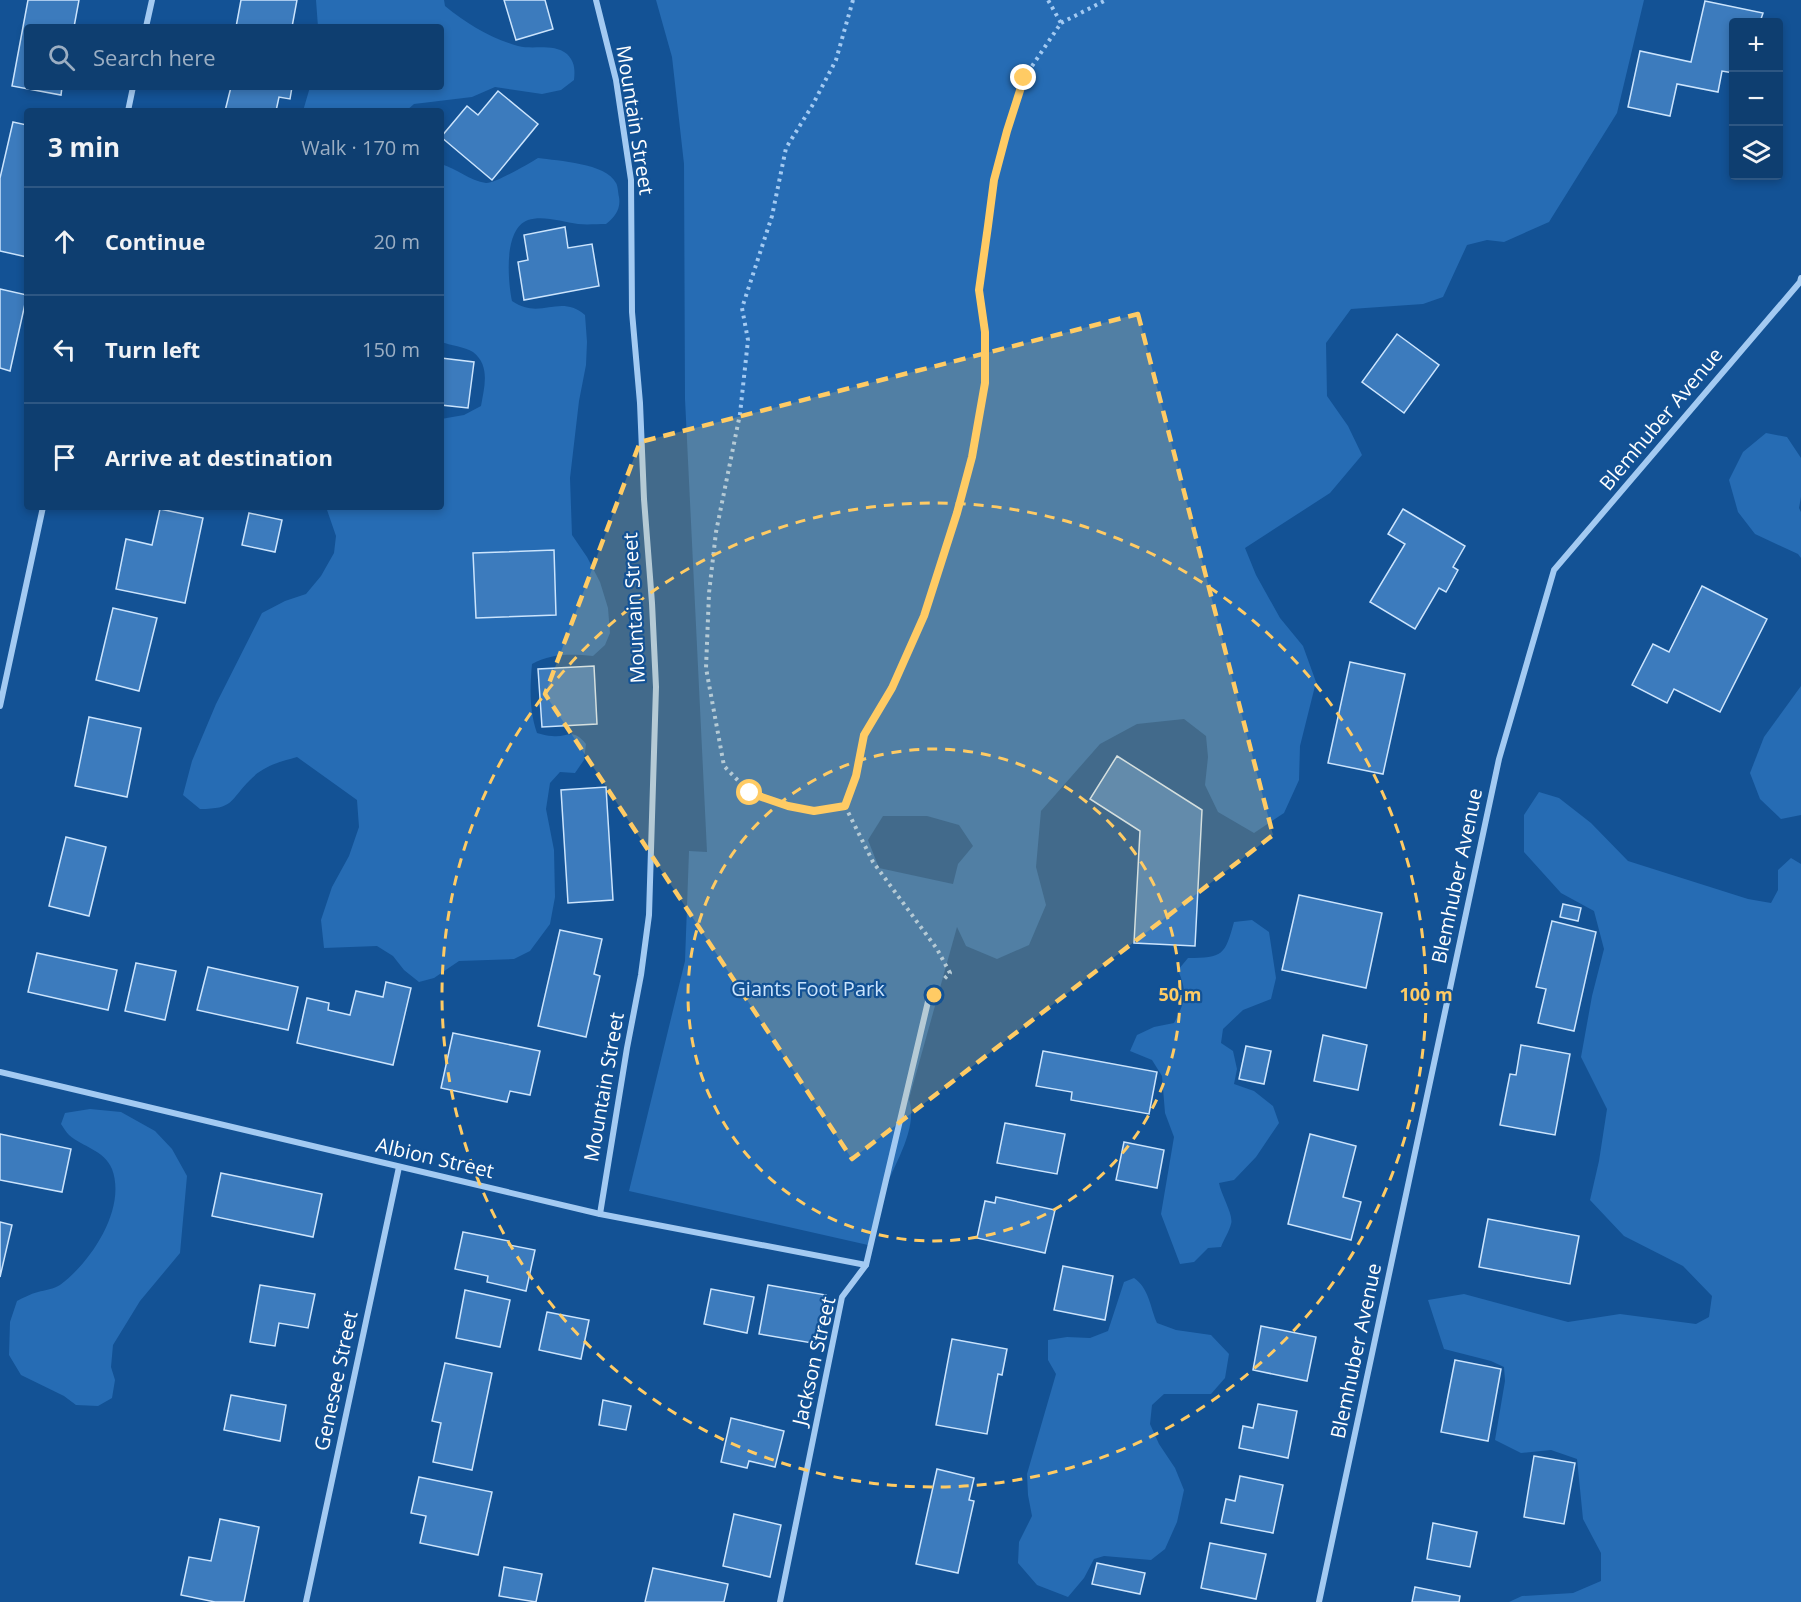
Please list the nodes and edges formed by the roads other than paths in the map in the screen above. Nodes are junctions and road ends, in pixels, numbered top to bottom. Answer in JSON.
{"nodes":[{"id":1,"x":152,"y":0,"type":"edge"},
{"id":2,"x":596,"y":0,"type":"edge"},
{"id":3,"x":147,"y":24,"type":"edge"},
{"id":4,"x":132,"y":90,"type":"edge"},
{"id":5,"x":129,"y":108,"type":"edge"},
{"id":6,"x":1801,"y":278,"type":"edge"},
{"id":7,"x":42,"y":510,"type":"edge"},
{"id":8,"x":0,"y":706,"type":"edge"},
{"id":9,"x":930,"y":993,"type":"road end"},
{"id":10,"x":0,"y":1072,"type":"edge"},
{"id":11,"x":399,"y":1167,"type":"junction"},
{"id":12,"x":600,"y":1214,"type":"junction"},
{"id":13,"x":866,"y":1265,"type":"junction"},
{"id":14,"x":306,"y":1602,"type":"edge"},
{"id":15,"x":780,"y":1602,"type":"edge"},
{"id":16,"x":1319,"y":1602,"type":"edge"}],
"edges":[{"from":1,"to":3,"type":"street"},
{"from":2,"to":12,"type":"street","name":"Mountain Street"},
{"from":4,"to":5,"type":"street"},
{"from":6,"to":16,"type":"street","name":"Blemhuber Avenue"},
{"from":7,"to":8,"type":"street"},
{"from":9,"to":13,"type":"street","name":"Jackson Street"},
{"from":10,"to":11,"type":"street","name":"Albion Street"},
{"from":11,"to":12,"type":"street","name":"Albion Street"},
{"from":11,"to":14,"type":"street","name":"Genesee Street"},
{"from":12,"to":13,"type":"street","name":"Albion Street"},
{"from":13,"to":15,"type":"street","name":"Jackson Street"}]}
